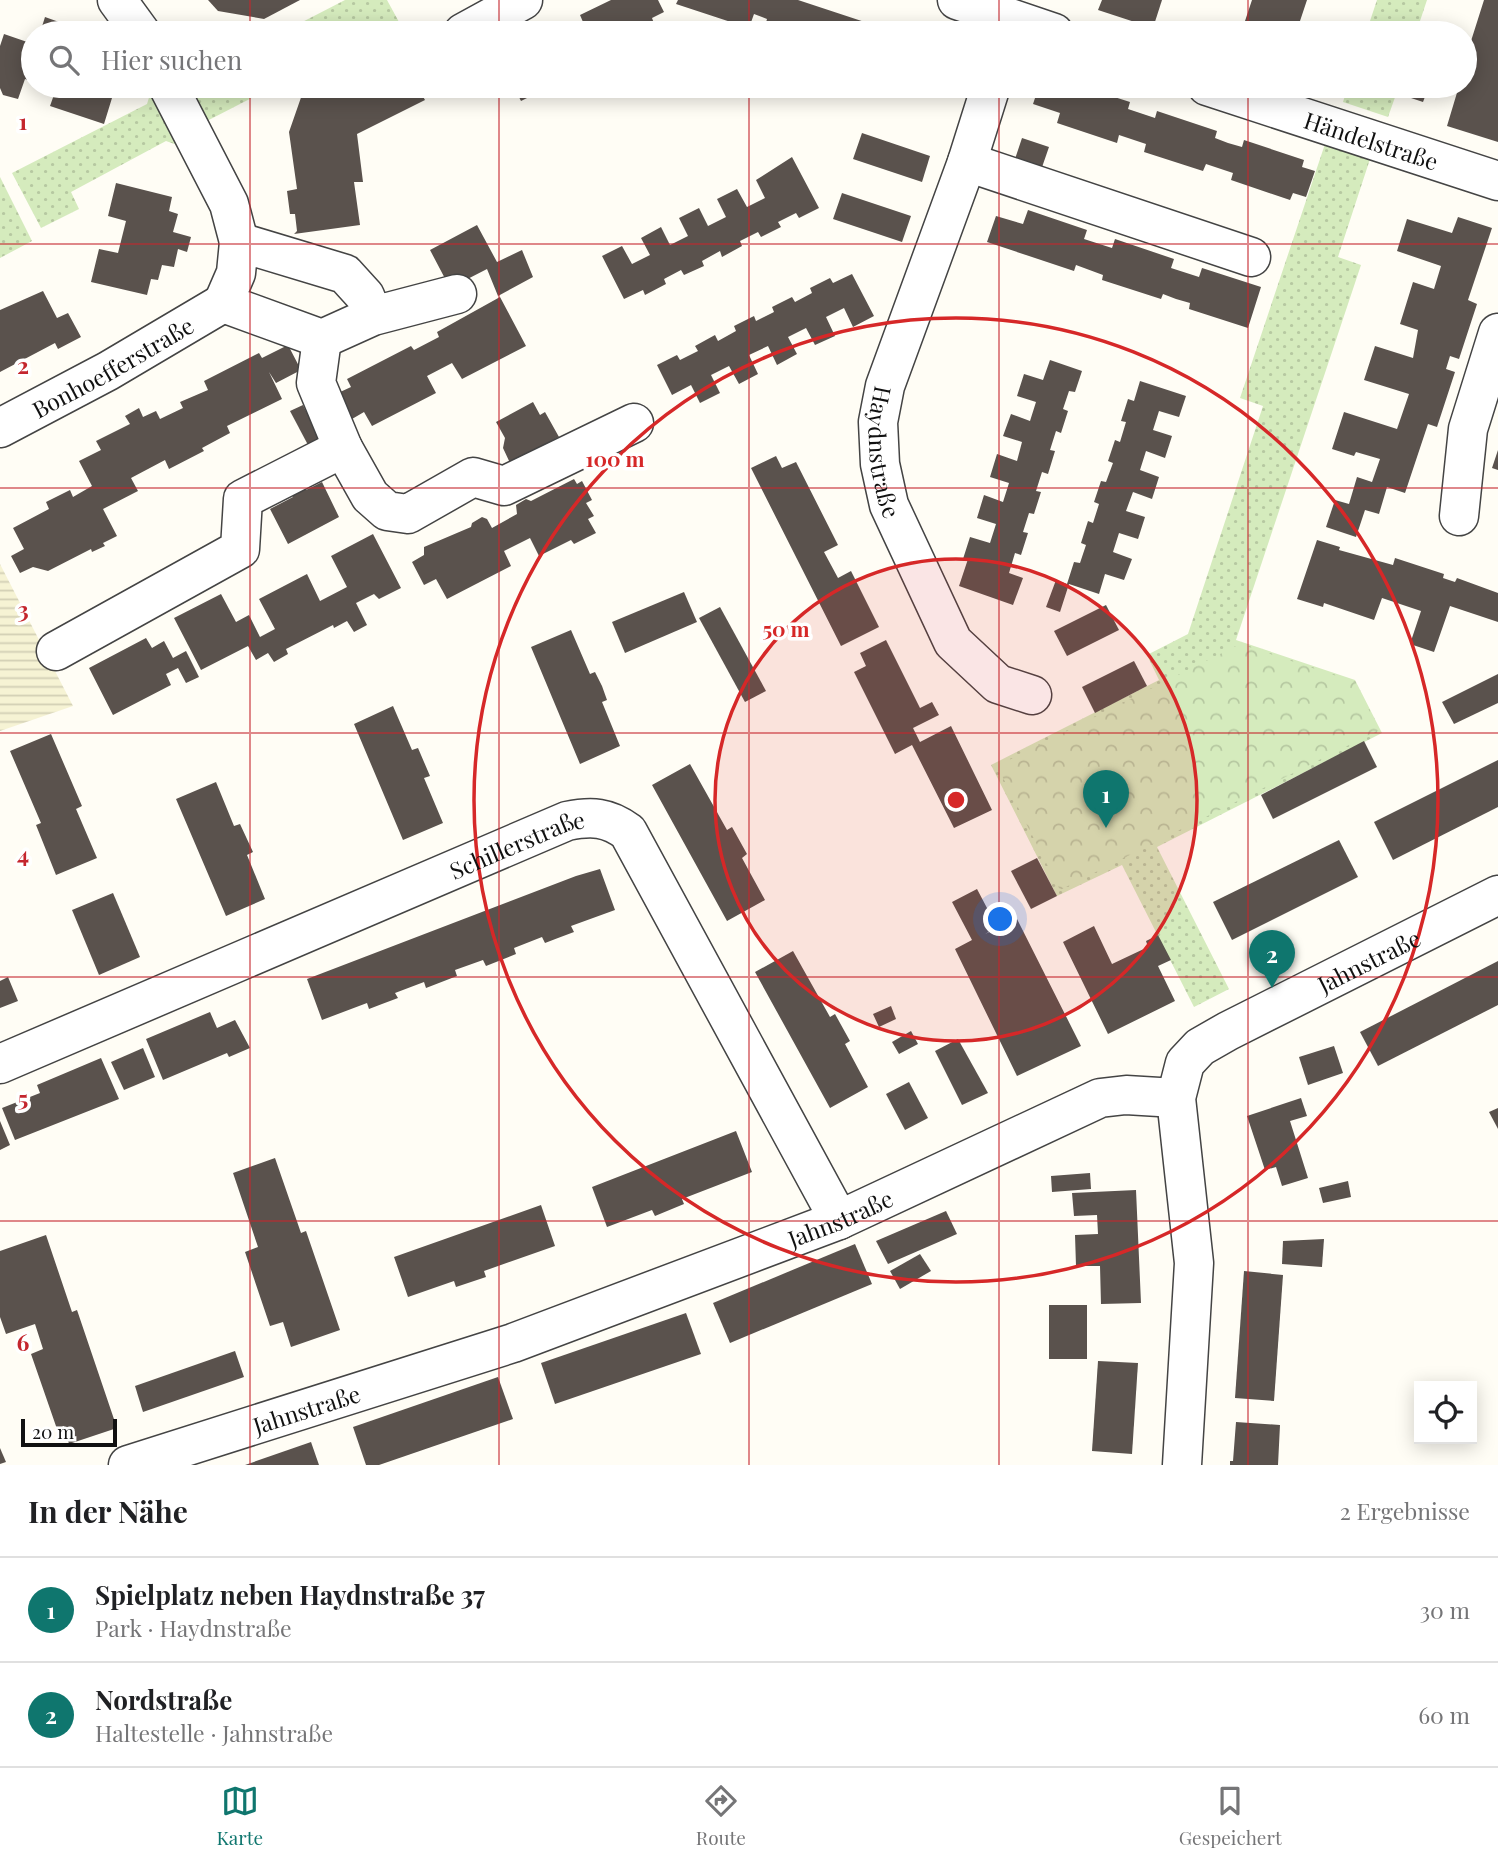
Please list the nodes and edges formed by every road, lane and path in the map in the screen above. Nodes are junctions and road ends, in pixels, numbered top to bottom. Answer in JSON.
{"nodes":[{"id":1,"x":117,"y":0,"type":"edge"},
{"id":2,"x":523,"y":0,"type":"edge"},
{"id":3,"x":957,"y":0,"type":"edge"},
{"id":4,"x":132,"y":21,"type":"edge"},
{"id":5,"x":485,"y":21,"type":"edge"},
{"id":6,"x":1000,"y":21,"type":"edge"},
{"id":7,"x":174,"y":98,"type":"edge"},
{"id":8,"x":987,"y":98,"type":"edge"},
{"id":9,"x":1244,"y":98,"type":"edge"},
{"id":10,"x":967,"y":162,"type":"junction"},
{"id":11,"x":1498,"y":181,"type":"edge"},
{"id":12,"x":239,"y":242,"type":"junction"},
{"id":13,"x":1251,"y":257,"type":"dead end"},
{"id":14,"x":457,"y":293,"type":"dead end"},
{"id":15,"x":223,"y":303,"type":"junction"},
{"id":16,"x":373,"y":316,"type":"junction"},
{"id":17,"x":1498,"y":332,"type":"edge"},
{"id":18,"x":322,"y":340,"type":"junction"},
{"id":19,"x":634,"y":423,"type":"dead end"},
{"id":20,"x":0,"y":428,"type":"edge"},
{"id":21,"x":343,"y":449,"type":"junction"},
{"id":22,"x":1459,"y":516,"type":"dead end"},
{"id":23,"x":55,"y":651,"type":"dead end"},
{"id":24,"x":1032,"y":695,"type":"dead end"},
{"id":25,"x":1498,"y":895,"type":"edge"},
{"id":26,"x":0,"y":1065,"type":"edge"},
{"id":27,"x":1176,"y":1098,"type":"junction"},
{"id":28,"x":839,"y":1220,"type":"junction"},
{"id":29,"x":128,"y":1465,"type":"edge"},
{"id":30,"x":1182,"y":1465,"type":"edge"}],
"edges":[{"from":1,"to":4,"type":"street"},
{"from":2,"to":5,"type":"street"},
{"from":3,"to":6,"type":"street"},
{"from":7,"to":12,"type":"street"},
{"from":8,"to":10,"type":"street","name":"Haydnstraße"},
{"from":9,"to":11,"type":"street","name":"Händelstraße"},
{"from":10,"to":13,"type":"street"},
{"from":10,"to":24,"type":"street","name":"Haydnstraße"},
{"from":12,"to":15,"type":"street"},
{"from":12,"to":16,"type":"street"},
{"from":14,"to":16,"type":"street"},
{"from":15,"to":18,"type":"street"},
{"from":15,"to":20,"type":"street","name":"Bonhoefferstraße"},
{"from":16,"to":18,"type":"street"},
{"from":17,"to":22,"type":"street"},
{"from":18,"to":21,"type":"street"},
{"from":19,"to":21,"type":"street"},
{"from":21,"to":23,"type":"street"},
{"from":25,"to":27,"type":"street","name":"Jahnstraße"},
{"from":26,"to":28,"type":"street","name":"Schillerstraße"},
{"from":27,"to":28,"type":"street","name":"Jahnstraße"},
{"from":27,"to":30,"type":"street"},
{"from":28,"to":29,"type":"street","name":"Jahnstraße"}]}
